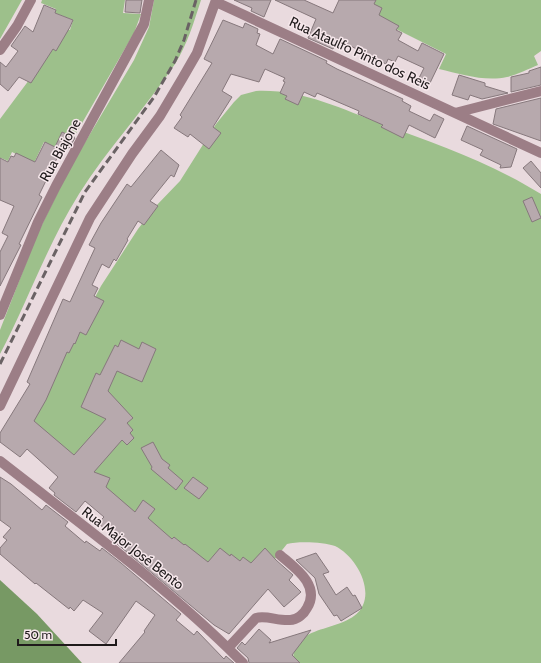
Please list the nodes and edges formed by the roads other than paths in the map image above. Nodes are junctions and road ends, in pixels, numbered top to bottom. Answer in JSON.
{"nodes":[{"id":1,"x":31,"y":0,"type":"edge"},
{"id":2,"x":149,"y":0,"type":"edge"},
{"id":3,"x":216,"y":1,"type":"edge"},
{"id":4,"x":0,"y":50,"type":"edge"},
{"id":5,"x":541,"y":91,"type":"edge"},
{"id":6,"x":455,"y":113,"type":"junction"},
{"id":7,"x":541,"y":153,"type":"edge"},
{"id":8,"x":0,"y":315,"type":"edge"},
{"id":9,"x":0,"y":406,"type":"edge"},
{"id":10,"x":0,"y":461,"type":"edge"},
{"id":11,"x":280,"y":555,"type":"dead end"},
{"id":12,"x":228,"y":648,"type":"junction"},
{"id":13,"x":243,"y":663,"type":"edge"}],
"edges":[{"from":1,"to":4,"type":"street"},
{"from":2,"to":8,"type":"street","name":"Rua Biajone"},
{"from":3,"to":6,"type":"street","name":"Rua Ataulfo Pinto dos Reis"},
{"from":3,"to":9,"type":"street","name":"Rua Ataulfo Pinto dos Reis"},
{"from":5,"to":6,"type":"street"},
{"from":6,"to":7,"type":"street","name":"Rua Ataulfo Pinto dos Reis"},
{"from":10,"to":12,"type":"street","name":"Rua Major José Bento"},
{"from":11,"to":12,"type":"street"},
{"from":12,"to":13,"type":"street","name":"Rua Major José Bento"}]}
